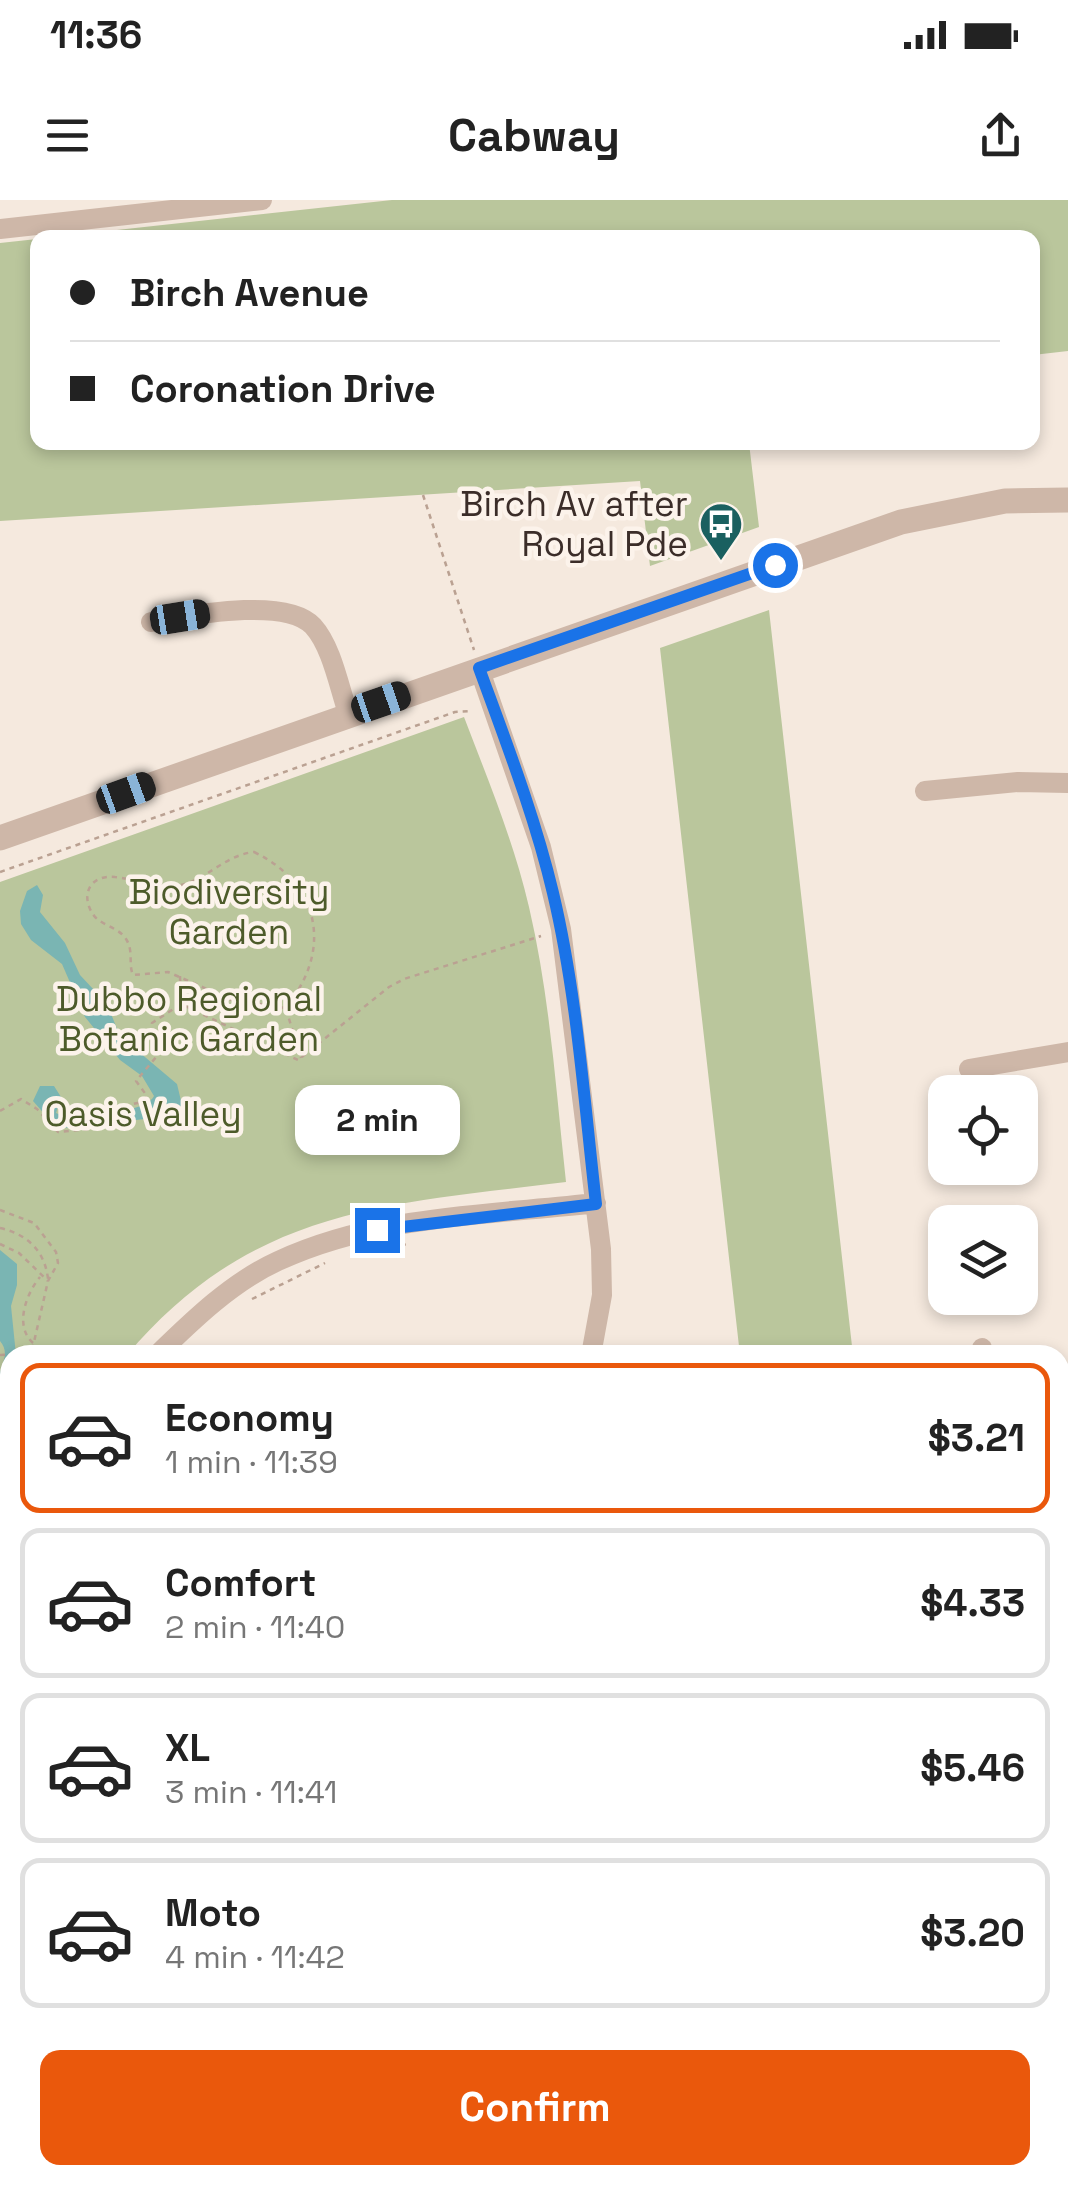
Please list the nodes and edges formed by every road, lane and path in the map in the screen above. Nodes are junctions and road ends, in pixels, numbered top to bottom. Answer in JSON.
{"nodes":[{"id":1,"x":262,"y":200,"type":"edge"},
{"id":2,"x":0,"y":229,"type":"edge"},
{"id":3,"x":422,"y":495,"type":"dead end"},
{"id":4,"x":1068,"y":500,"type":"edge"},
{"id":5,"x":151,"y":622,"type":"dead end"},
{"id":6,"x":479,"y":668,"type":"junction"},
{"id":7,"x":492,"y":704,"type":"junction"},
{"id":8,"x":348,"y":714,"type":"junction"},
{"id":9,"x":1068,"y":782,"type":"edge"},
{"id":10,"x":925,"y":790,"type":"dead end"},
{"id":11,"x":0,"y":838,"type":"edge"},
{"id":12,"x":0,"y":872,"type":"edge"},
{"id":13,"x":561,"y":929,"type":"junction"},
{"id":14,"x":180,"y":976,"type":"junction"},
{"id":15,"x":182,"y":1004,"type":"junction"},
{"id":16,"x":285,"y":1008,"type":"junction"},
{"id":17,"x":1068,"y":1052,"type":"edge"},
{"id":18,"x":300,"y":1058,"type":"junction"},
{"id":19,"x":969,"y":1069,"type":"dead end"},
{"id":20,"x":0,"y":1111,"type":"edge"},
{"id":21,"x":596,"y":1204,"type":"junction"},
{"id":22,"x":0,"y":1210,"type":"edge"},
{"id":23,"x":0,"y":1228,"type":"edge"},
{"id":24,"x":412,"y":1243,"type":"dead end"},
{"id":25,"x":0,"y":1244,"type":"edge"},
{"id":26,"x":382,"y":1248,"type":"dead end"},
{"id":27,"x":332,"y":1261,"type":"dead end"},
{"id":28,"x":40,"y":1277,"type":"junction"},
{"id":29,"x":48,"y":1281,"type":"junction"},
{"id":30,"x":241,"y":1305,"type":"dead end"},
{"id":31,"x":33,"y":1344,"type":"joint"},
{"id":32,"x":167,"y":1345,"type":"edge"},
{"id":33,"x":593,"y":1345,"type":"edge"}],
"edges":[{"from":1,"to":2,"type":"street"},
{"from":3,"to":6,"type":"path"},
{"from":4,"to":6,"type":"street"},
{"from":5,"to":8,"type":"street"},
{"from":6,"to":7,"type":"street"},
{"from":6,"to":8,"type":"street"},
{"from":7,"to":12,"type":"path"},
{"from":7,"to":13,"type":"street"},
{"from":8,"to":11,"type":"street"},
{"from":9,"to":10,"type":"street"},
{"from":13,"to":18,"type":"path"},
{"from":13,"to":21,"type":"street"},
{"from":14,"to":15,"type":"path"},
{"from":14,"to":16,"type":"path"},
{"from":14,"to":16,"type":"path"},
{"from":15,"to":18,"type":"path"},
{"from":15,"to":20,"type":"path"},
{"from":16,"to":18,"type":"path"},
{"from":17,"to":19,"type":"street"},
{"from":21,"to":32,"type":"street"},
{"from":21,"to":33,"type":"street"},
{"from":22,"to":29,"type":"path"},
{"from":23,"to":29,"type":"path"},
{"from":24,"to":26,"type":"path"},
{"from":25,"to":28,"type":"path"},
{"from":27,"to":30,"type":"path"},
{"from":28,"to":29,"type":"path"},
{"from":28,"to":31,"type":"path"},
{"from":29,"to":31,"type":"path"}]}
